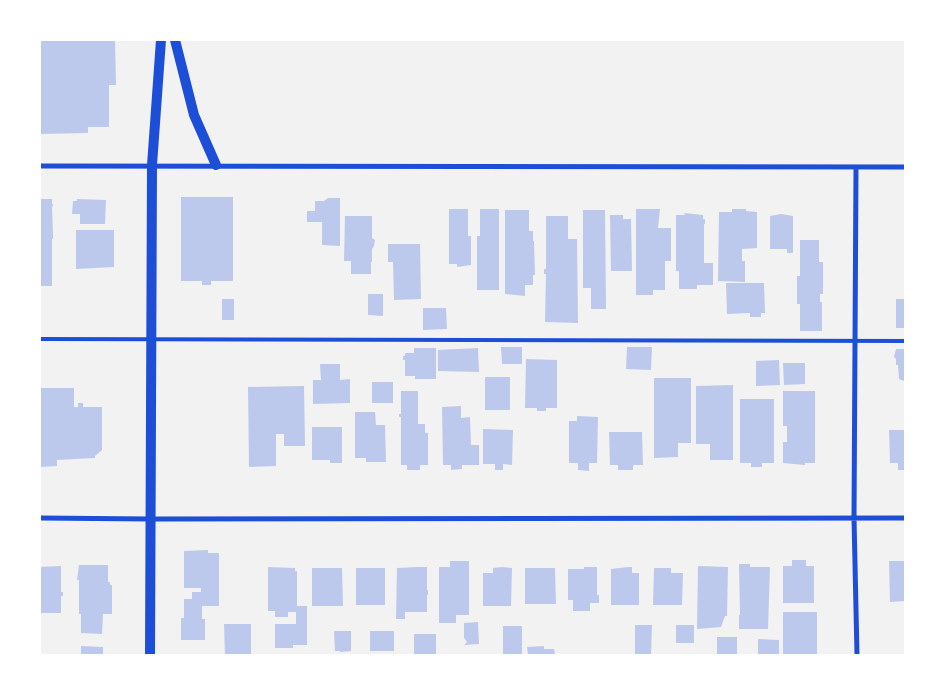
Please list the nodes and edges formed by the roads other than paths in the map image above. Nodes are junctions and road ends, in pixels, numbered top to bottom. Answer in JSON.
{"nodes":[{"id":1,"x":162,"y":40,"type":"edge"},
{"id":2,"x":175,"y":40,"type":"edge"},
{"id":3,"x":152,"y":165,"type":"junction"},
{"id":4,"x":216,"y":165,"type":"junction"},
{"id":5,"x":40,"y":166,"type":"edge"},
{"id":6,"x":905,"y":167,"type":"edge"},
{"id":7,"x":856,"y":168,"type":"junction"},
{"id":8,"x":40,"y":339,"type":"edge"},
{"id":9,"x":151,"y":339,"type":"junction"},
{"id":10,"x":905,"y":340,"type":"edge"},
{"id":11,"x":855,"y":341,"type":"junction"},
{"id":12,"x":40,"y":518,"type":"edge"},
{"id":13,"x":854,"y":518,"type":"junction"},
{"id":14,"x":905,"y":518,"type":"edge"},
{"id":15,"x":150,"y":519,"type":"junction"},
{"id":16,"x":150,"y":655,"type":"edge"},
{"id":17,"x":857,"y":655,"type":"edge"}],
"edges":[{"from":1,"to":3,"type":"main road"},
{"from":2,"to":4,"type":"main road"},
{"from":3,"to":4,"type":"street"},
{"from":3,"to":5,"type":"street"},
{"from":3,"to":9,"type":"main road"},
{"from":4,"to":7,"type":"street"},
{"from":6,"to":7,"type":"street"},
{"from":7,"to":11,"type":"street"},
{"from":8,"to":9,"type":"lane"},
{"from":9,"to":11,"type":"lane"},
{"from":9,"to":15,"type":"main road"},
{"from":10,"to":11,"type":"lane"},
{"from":11,"to":13,"type":"street"},
{"from":12,"to":15,"type":"street"},
{"from":13,"to":14,"type":"street"},
{"from":13,"to":15,"type":"street"},
{"from":13,"to":17,"type":"street"},
{"from":15,"to":16,"type":"main road"}]}
